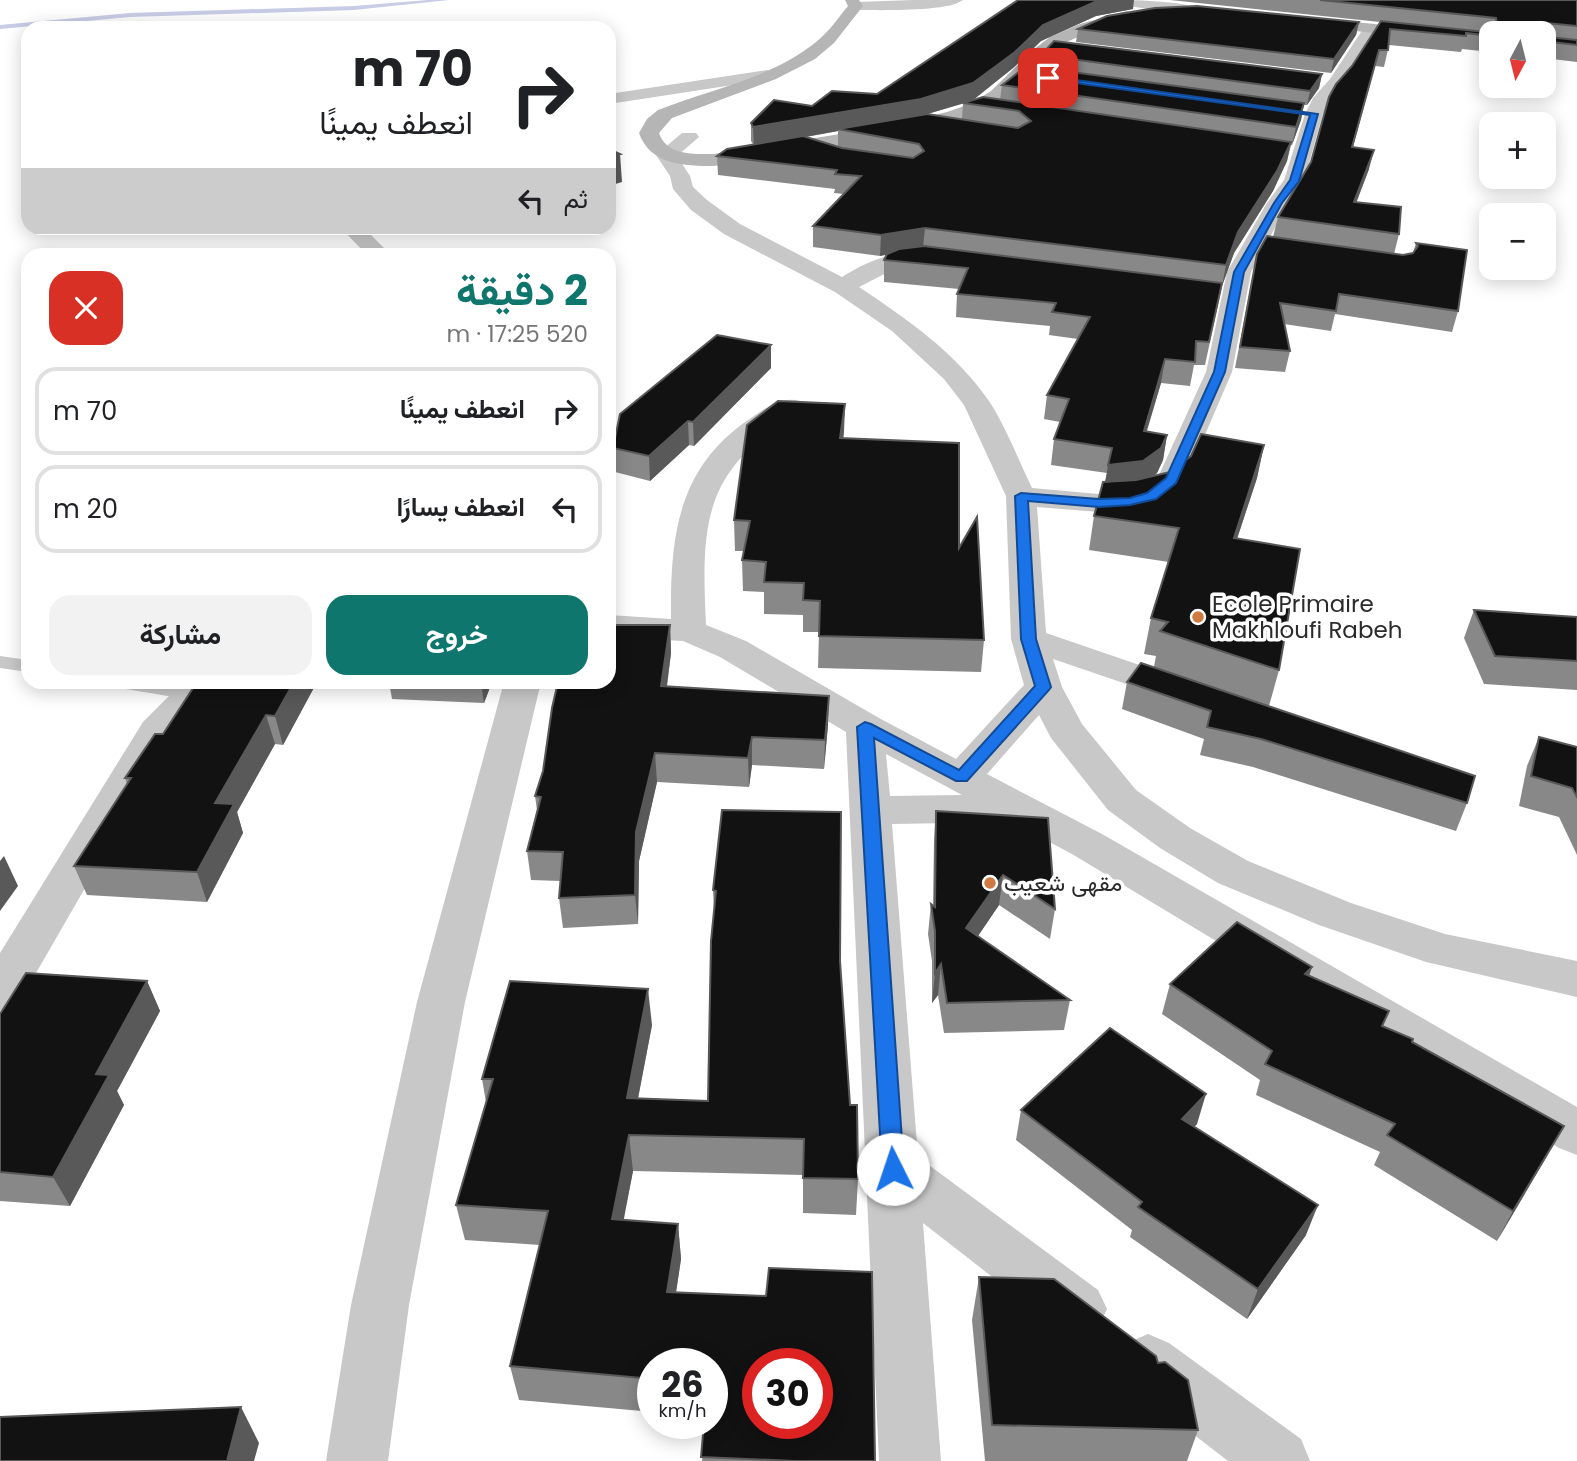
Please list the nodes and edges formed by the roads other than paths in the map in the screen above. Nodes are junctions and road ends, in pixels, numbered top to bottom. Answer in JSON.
{"nodes":[{"id":1,"x":956,"y":0,"type":"edge"},
{"id":2,"x":1115,"y":0,"type":"edge"},
{"id":3,"x":1144,"y":2,"type":"edge"},
{"id":4,"x":854,"y":3,"type":"edge"},
{"id":5,"x":1201,"y":12,"type":"joint"},
{"id":6,"x":1289,"y":20,"type":"edge"},
{"id":7,"x":1371,"y":29,"type":"junction"},
{"id":8,"x":1479,"y":40,"type":"edge"},
{"id":9,"x":1048,"y":46,"type":"junction"},
{"id":10,"x":1076,"y":49,"type":"edge"},
{"id":11,"x":767,"y":75,"type":"junction"},
{"id":12,"x":1310,"y":78,"type":"edge"},
{"id":13,"x":1338,"y":82,"type":"junction"},
{"id":14,"x":616,"y":98,"type":"edge"},
{"id":15,"x":979,"y":107,"type":"junction"},
{"id":16,"x":1006,"y":111,"type":"edge"},
{"id":17,"x":665,"y":114,"type":"junction"},
{"id":18,"x":923,"y":124,"type":"junction"},
{"id":19,"x":963,"y":130,"type":"edge"},
{"id":20,"x":689,"y":137,"type":"junction"},
{"id":21,"x":741,"y":146,"type":"junction"},
{"id":22,"x":795,"y":146,"type":"junction"},
{"id":23,"x":842,"y":158,"type":"edge"},
{"id":24,"x":722,"y":160,"type":"junction"},
{"id":25,"x":673,"y":166,"type":"junction"},
{"id":26,"x":359,"y":235,"type":"edge"},
{"id":27,"x":1254,"y":244,"type":"junction"},
{"id":28,"x":373,"y":248,"type":"dead end"},
{"id":29,"x":1280,"y":248,"type":"edge"},
{"id":30,"x":953,"y":260,"type":"edge"},
{"id":31,"x":843,"y":287,"type":"junction"},
{"id":32,"x":1205,"y":294,"type":"edge"},
{"id":33,"x":1232,"y":297,"type":"junction"},
{"id":34,"x":792,"y":406,"type":"edge"},
{"id":35,"x":1021,"y":496,"type":"junction"},
{"id":36,"x":616,"y":626,"type":"edge"},
{"id":37,"x":690,"y":631,"type":"junction"},
{"id":38,"x":1029,"y":639,"type":"junction"},
{"id":39,"x":0,"y":662,"type":"edge"},
{"id":40,"x":21,"y":665,"type":"edge"},
{"id":41,"x":1043,"y":687,"type":"junction"},
{"id":42,"x":200,"y":689,"type":"edge"},
{"id":43,"x":521,"y":689,"type":"edge"},
{"id":44,"x":1210,"y":701,"type":"edge"},
{"id":45,"x":865,"y":727,"type":"junction"},
{"id":46,"x":961,"y":778,"type":"junction"},
{"id":47,"x":1122,"y":800,"type":"junction"},
{"id":48,"x":1017,"y":808,"type":"junction"},
{"id":49,"x":870,"y":810,"type":"junction"},
{"id":50,"x":1087,"y":844,"type":"junction"},
{"id":51,"x":1577,"y":979,"type":"edge"},
{"id":52,"x":0,"y":993,"type":"edge"},
{"id":53,"x":1577,"y":1133,"type":"edge"},
{"id":54,"x":893,"y":1169,"type":"junction"},
{"id":55,"x":357,"y":1461,"type":"edge"},
{"id":56,"x":911,"y":1461,"type":"edge"},
{"id":57,"x":1279,"y":1461,"type":"edge"}],
"edges":[{"from":1,"to":4,"type":"street"},
{"from":2,"to":3,"type":"street"},
{"from":3,"to":5,"type":"street"},
{"from":4,"to":11,"type":"main road"},
{"from":5,"to":9,"type":"main road"},
{"from":6,"to":7,"type":"main road"},
{"from":7,"to":8,"type":"main road"},
{"from":7,"to":13,"type":"street"},
{"from":9,"to":10,"type":"street"},
{"from":9,"to":15,"type":"main road"},
{"from":11,"to":14,"type":"street"},
{"from":11,"to":17,"type":"main road"},
{"from":12,"to":13,"type":"street"},
{"from":13,"to":27,"type":"street"},
{"from":15,"to":16,"type":"street"},
{"from":15,"to":18,"type":"main road"},
{"from":17,"to":20,"type":"main road"},
{"from":17,"to":25,"type":"main road"},
{"from":18,"to":19,"type":"street"},
{"from":18,"to":22,"type":"main road"},
{"from":20,"to":21,"type":"main road"},
{"from":20,"to":25,"type":"street"},
{"from":21,"to":22,"type":"main road"},
{"from":21,"to":24,"type":"street"},
{"from":22,"to":23,"type":"street"},
{"from":22,"to":24,"type":"main road"},
{"from":24,"to":25,"type":"street"},
{"from":25,"to":31,"type":"street"},
{"from":26,"to":28,"type":"street"},
{"from":27,"to":29,"type":"street"},
{"from":27,"to":33,"type":"street"},
{"from":30,"to":31,"type":"street"},
{"from":31,"to":35,"type":"street"},
{"from":32,"to":33,"type":"street"},
{"from":33,"to":35,"type":"street"},
{"from":34,"to":37,"type":"street"},
{"from":35,"to":38,"type":"street"},
{"from":36,"to":37,"type":"street"},
{"from":37,"to":45,"type":"street"},
{"from":38,"to":41,"type":"street"},
{"from":38,"to":44,"type":"street"},
{"from":39,"to":40,"type":"lane"},
{"from":41,"to":46,"type":"street"},
{"from":41,"to":47,"type":"street"},
{"from":42,"to":52,"type":"street"},
{"from":43,"to":55,"type":"street"},
{"from":45,"to":46,"type":"street"},
{"from":45,"to":49,"type":"street"},
{"from":46,"to":48,"type":"street"},
{"from":47,"to":50,"type":"street"},
{"from":47,"to":51,"type":"street"},
{"from":48,"to":49,"type":"street"},
{"from":48,"to":50,"type":"street"},
{"from":49,"to":54,"type":"street"},
{"from":50,"to":53,"type":"street"},
{"from":54,"to":56,"type":"street"},
{"from":54,"to":57,"type":"street"}]}
